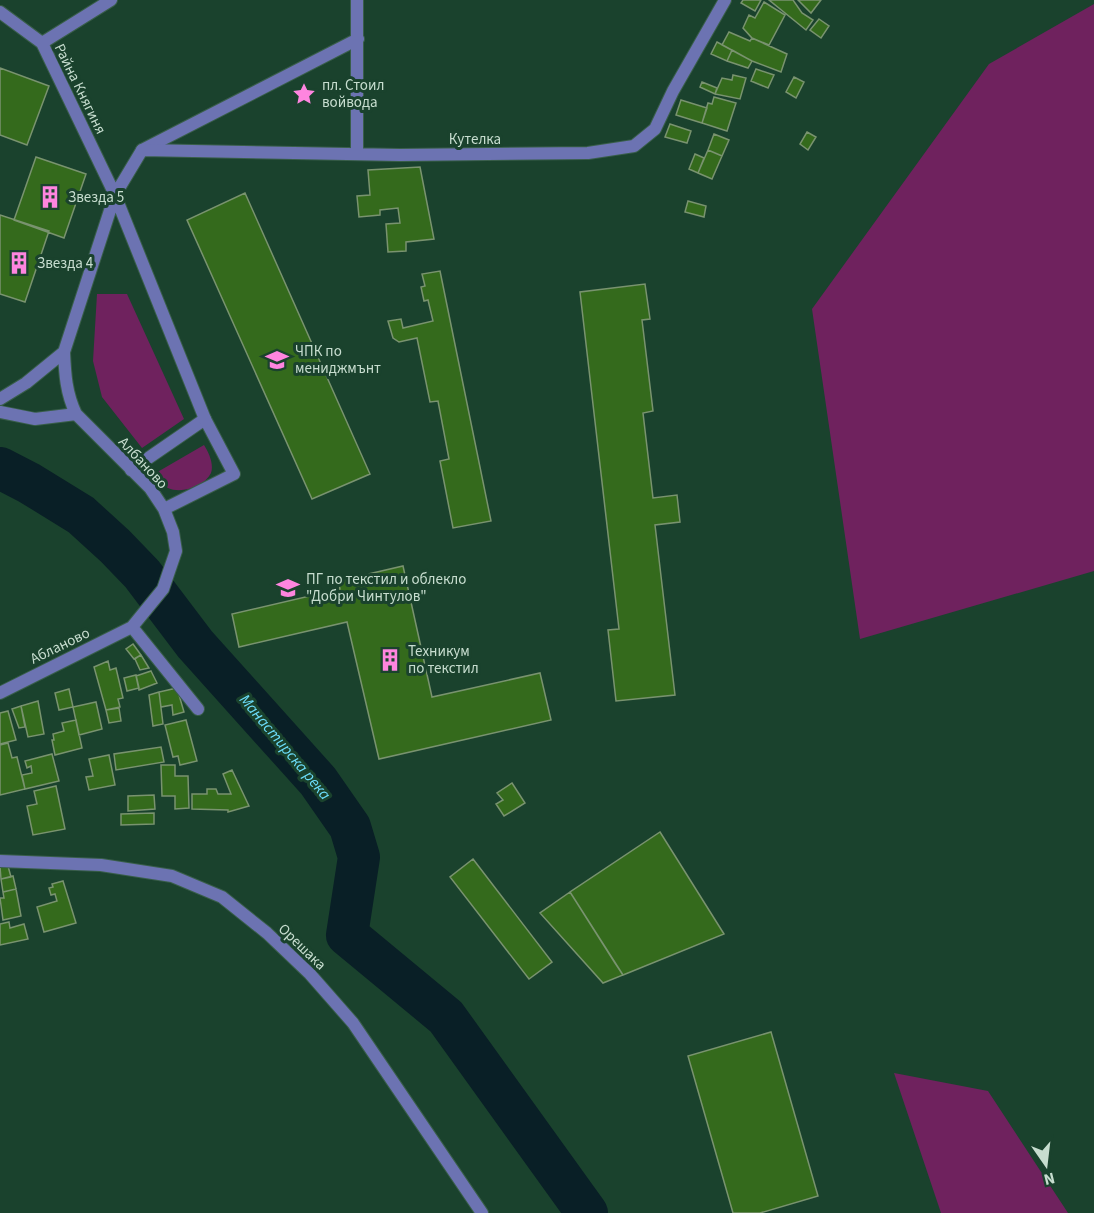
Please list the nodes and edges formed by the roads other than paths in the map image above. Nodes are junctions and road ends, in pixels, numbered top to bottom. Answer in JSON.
{"nodes":[{"id":1,"x":111,"y":0,"type":"edge"},
{"id":2,"x":357,"y":0,"type":"edge"},
{"id":3,"x":725,"y":0,"type":"edge"},
{"id":4,"x":0,"y":12,"type":"edge"},
{"id":5,"x":358,"y":39,"type":"junction"},
{"id":6,"x":42,"y":44,"type":"junction"},
{"id":7,"x":142,"y":150,"type":"junction"},
{"id":8,"x":357,"y":154,"type":"junction"},
{"id":9,"x":114,"y":195,"type":"junction"},
{"id":10,"x":64,"y":352,"type":"junction"},
{"id":11,"x":0,"y":399,"type":"edge"},
{"id":12,"x":0,"y":412,"type":"edge"},
{"id":13,"x":76,"y":414,"type":"junction"},
{"id":14,"x":205,"y":419,"type":"junction"},
{"id":15,"x":131,"y":470,"type":"junction"},
{"id":16,"x":164,"y":509,"type":"junction"},
{"id":17,"x":132,"y":627,"type":"junction"},
{"id":18,"x":0,"y":693,"type":"edge"},
{"id":19,"x":198,"y":709,"type":"dead end"},
{"id":20,"x":0,"y":861,"type":"edge"},
{"id":21,"x":482,"y":1213,"type":"edge"}],
"edges":[{"from":1,"to":6,"type":"street"},
{"from":2,"to":5,"type":"street"},
{"from":3,"to":8,"type":"street","name":"Кутелка"},
{"from":4,"to":6,"type":"street","name":"Райна Княгиня"},
{"from":5,"to":7,"type":"street"},
{"from":5,"to":8,"type":"street"},
{"from":6,"to":9,"type":"street","name":"Райна Княгиня"},
{"from":7,"to":8,"type":"street","name":"Кутелка"},
{"from":7,"to":9,"type":"street"},
{"from":9,"to":10,"type":"street"},
{"from":9,"to":14,"type":"street","name":"Райна Княгиня"},
{"from":10,"to":11,"type":"street"},
{"from":10,"to":13,"type":"street","name":"Албаново"},
{"from":12,"to":13,"type":"street"},
{"from":13,"to":15,"type":"street","name":"Албаново"},
{"from":14,"to":15,"type":"street"},
{"from":14,"to":16,"type":"street","name":"Райна Княгиня"},
{"from":15,"to":16,"type":"street","name":"Албаново"},
{"from":16,"to":17,"type":"street","name":"Албаново"},
{"from":17,"to":18,"type":"street","name":"Абланово"},
{"from":17,"to":19,"type":"street"},
{"from":20,"to":21,"type":"street","name":"Орешака"}]}
